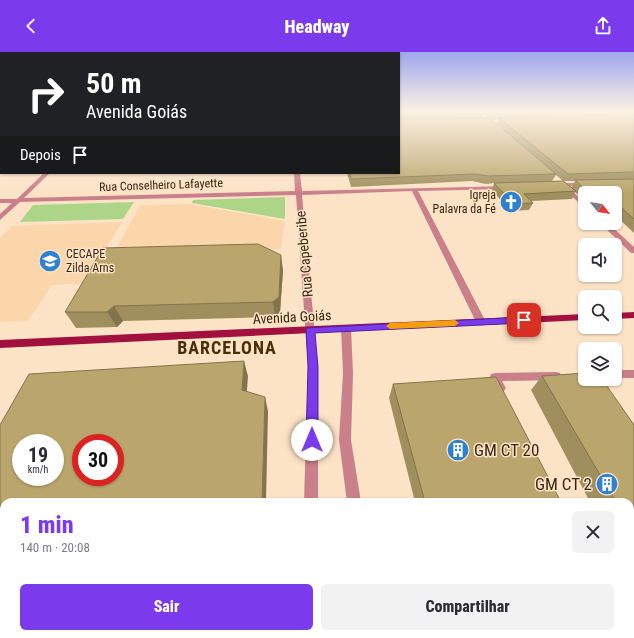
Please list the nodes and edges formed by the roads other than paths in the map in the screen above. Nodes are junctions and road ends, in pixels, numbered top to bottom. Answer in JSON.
{"nodes":[{"id":1,"x":46,"y":174,"type":"edge"},
{"id":2,"x":297,"y":174,"type":"edge"},
{"id":3,"x":556,"y":180,"type":"edge"},
{"id":4,"x":591,"y":184,"type":"edge"},
{"id":5,"x":547,"y":185,"type":"edge"},
{"id":6,"x":562,"y":185,"type":"junction"},
{"id":7,"x":516,"y":186,"type":"edge"},
{"id":8,"x":414,"y":189,"type":"junction"},
{"id":9,"x":298,"y":193,"type":"junction"},
{"id":10,"x":18,"y":200,"type":"junction"},
{"id":11,"x":578,"y":200,"type":"edge"},
{"id":12,"x":0,"y":201,"type":"edge"},
{"id":13,"x":0,"y":218,"type":"edge"},
{"id":14,"x":612,"y":230,"type":"edge"},
{"id":15,"x":634,"y":251,"type":"edge"},
{"id":16,"x":634,"y":315,"type":"edge"},
{"id":17,"x":622,"y":316,"type":"edge"},
{"id":18,"x":578,"y":317,"type":"edge"},
{"id":19,"x":481,"y":322,"type":"junction"},
{"id":20,"x":346,"y":328,"type":"junction"},
{"id":21,"x":310,"y":330,"type":"junction"},
{"id":22,"x":0,"y":344,"type":"edge"},
{"id":23,"x":622,"y":374,"type":"edge"},
{"id":24,"x":634,"y":374,"type":"edge"},
{"id":25,"x":570,"y":376,"type":"edge"},
{"id":26,"x":506,"y":398,"type":"edge"},
{"id":27,"x":311,"y":498,"type":"edge"},
{"id":28,"x":353,"y":498,"type":"edge"}],
"edges":[{"from":1,"to":10,"type":"street"},
{"from":2,"to":9,"type":"street","name":"Rua Capeberibe"},
{"from":3,"to":6,"type":"street"},
{"from":4,"to":6,"type":"street"},
{"from":5,"to":6,"type":"street"},
{"from":6,"to":11,"type":"street"},
{"from":7,"to":8,"type":"street","name":"Rua Conselheiro Lafayette"},
{"from":8,"to":9,"type":"street","name":"Rua Conselheiro Lafayette"},
{"from":8,"to":19,"type":"street"},
{"from":9,"to":10,"type":"street","name":"Rua Conselheiro Lafayette"},
{"from":9,"to":21,"type":"street","name":"Rua Capeberibe"},
{"from":10,"to":12,"type":"street","name":"Rua Conselheiro Lafayette"},
{"from":10,"to":13,"type":"street"},
{"from":14,"to":15,"type":"street"},
{"from":16,"to":17,"type":"main road"},
{"from":18,"to":19,"type":"main road","name":"Avenida Goiás"},
{"from":19,"to":20,"type":"main road","name":"Avenida Goiás"},
{"from":20,"to":21,"type":"main road","name":"Avenida Goiás"},
{"from":20,"to":28,"type":"street"},
{"from":21,"to":22,"type":"main road","name":"Avenida Goiás"},
{"from":21,"to":27,"type":"street","name":"Rua Capeberibe"},
{"from":23,"to":24,"type":"street"},
{"from":25,"to":26,"type":"street"}]}
